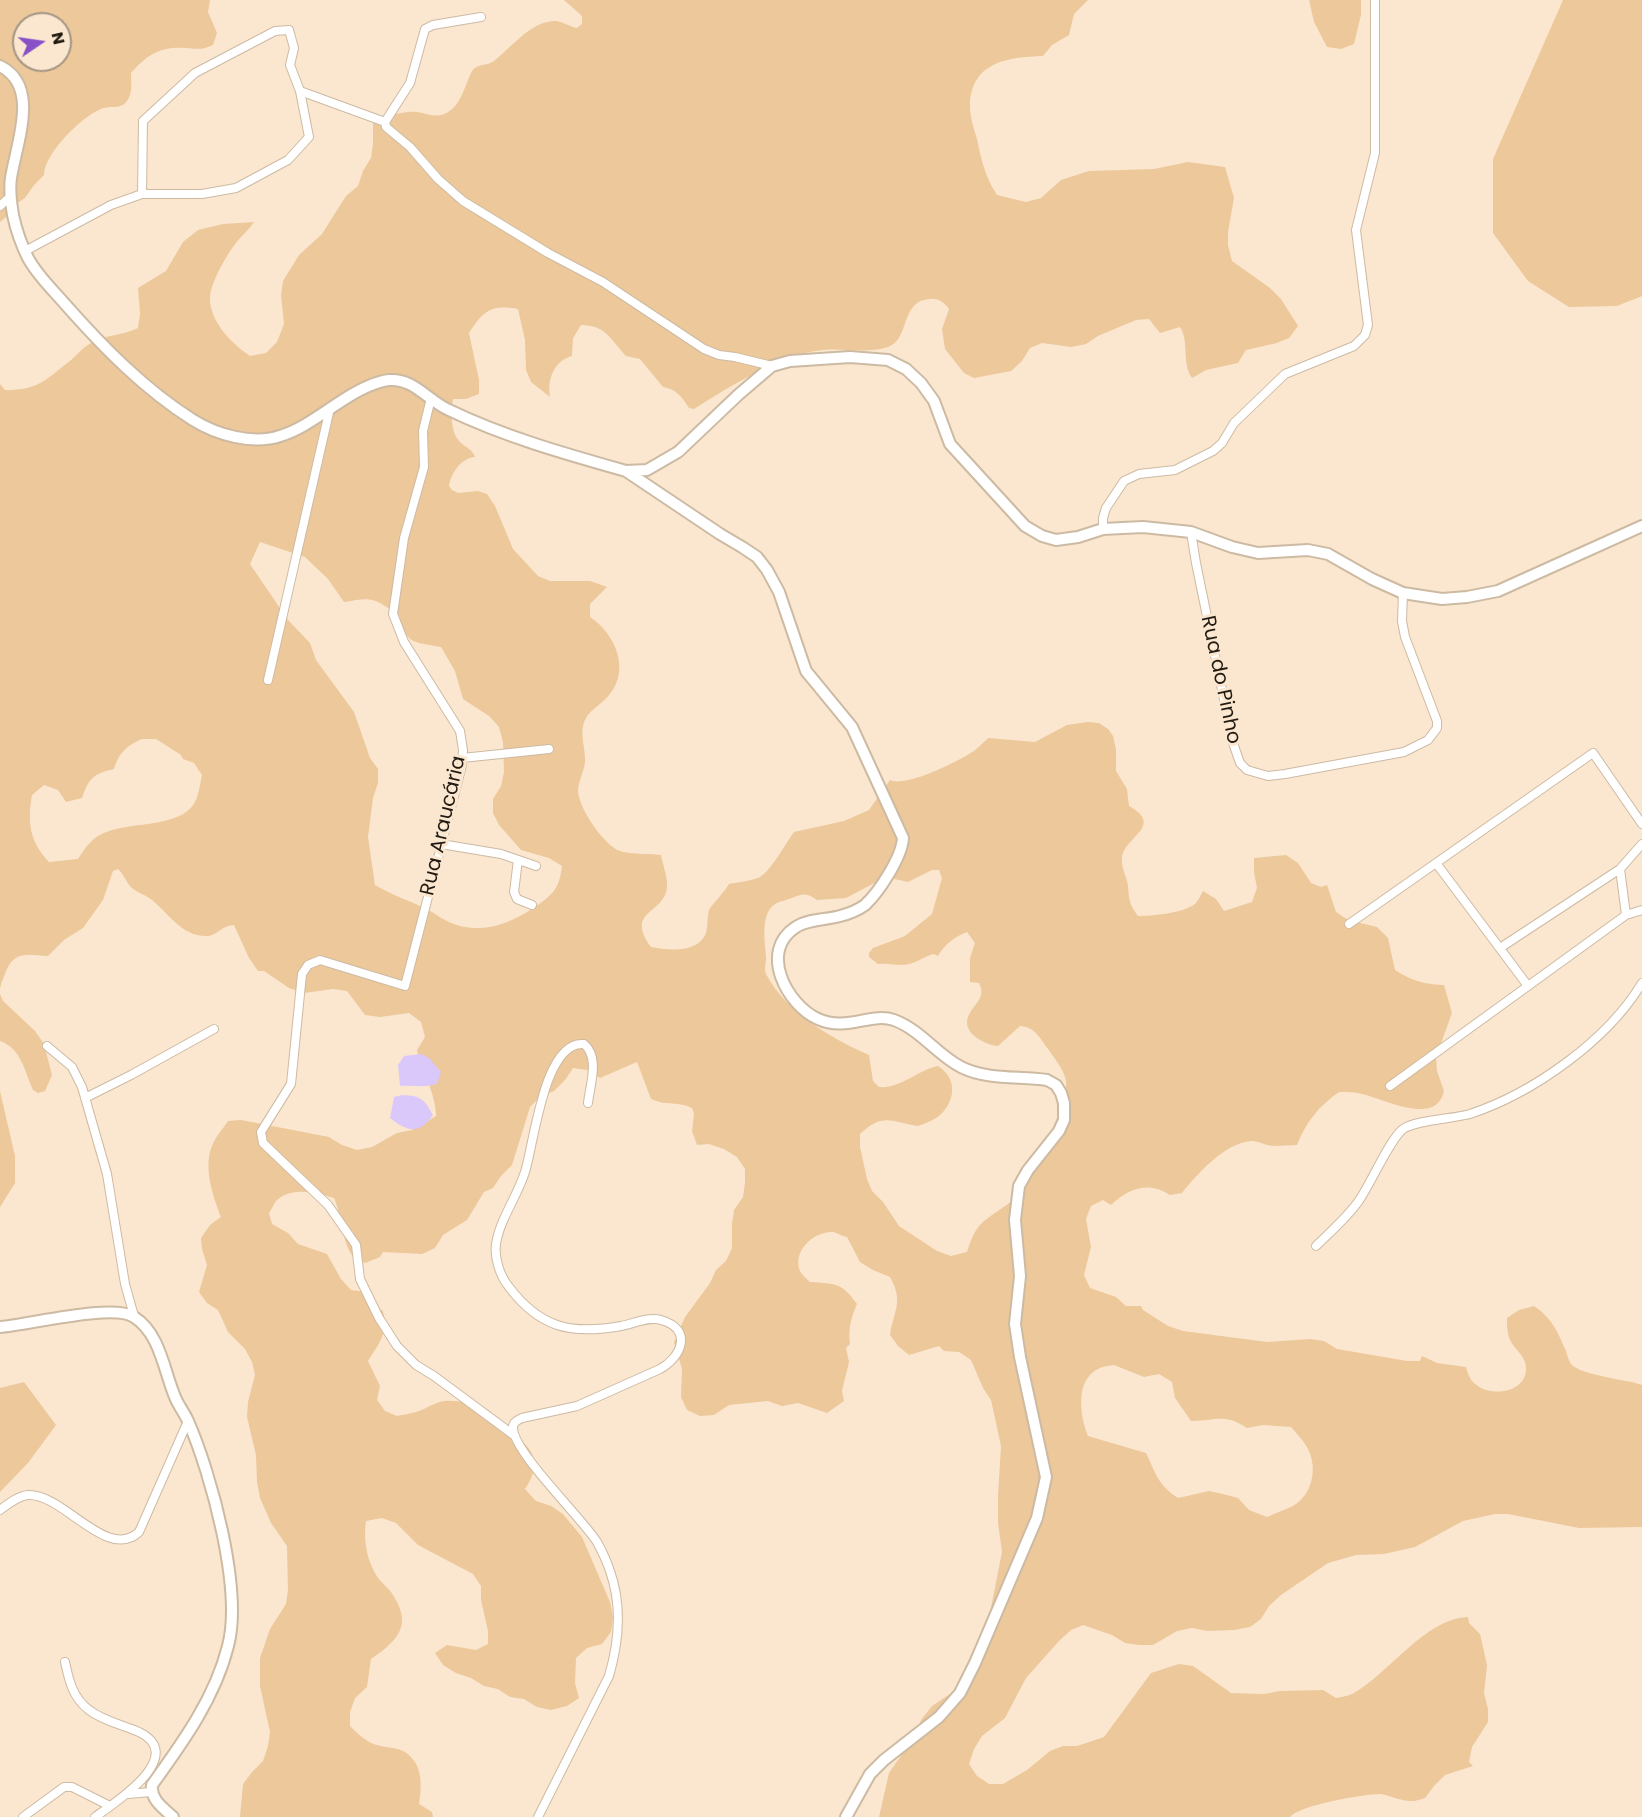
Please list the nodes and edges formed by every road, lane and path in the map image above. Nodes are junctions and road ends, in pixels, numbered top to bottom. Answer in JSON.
{"nodes":[{"id":1,"x":1375,"y":0,"type":"edge"},
{"id":2,"x":482,"y":17,"type":"dead end"},
{"id":3,"x":0,"y":66,"type":"edge"},
{"id":4,"x":300,"y":92,"type":"junction"},
{"id":5,"x":385,"y":122,"type":"junction"},
{"id":6,"x":142,"y":194,"type":"junction"},
{"id":7,"x":10,"y":196,"type":"junction"},
{"id":8,"x":0,"y":206,"type":"edge"},
{"id":9,"x":25,"y":250,"type":"junction"},
{"id":10,"x":772,"y":366,"type":"junction"},
{"id":11,"x":431,"y":398,"type":"junction"},
{"id":12,"x":330,"y":408,"type":"junction"},
{"id":13,"x":626,"y":471,"type":"junction"},
{"id":14,"x":1642,"y":526,"type":"edge"},
{"id":15,"x":1103,"y":529,"type":"junction"},
{"id":16,"x":1191,"y":532,"type":"junction"},
{"id":17,"x":1403,"y":593,"type":"junction"},
{"id":18,"x":268,"y":680,"type":"dead end"},
{"id":19,"x":549,"y":749,"type":"dead end"},
{"id":20,"x":462,"y":758,"type":"junction"},
{"id":21,"x":1642,"y":824,"type":"edge"},
{"id":22,"x":441,"y":844,"type":"junction"},
{"id":23,"x":1642,"y":844,"type":"edge"},
{"id":24,"x":518,"y":860,"type":"junction"},
{"id":25,"x":1436,"y":863,"type":"junction"},
{"id":26,"x":536,"y":866,"type":"dead end"},
{"id":27,"x":1620,"y":869,"type":"junction"},
{"id":28,"x":532,"y":905,"type":"dead end"},
{"id":29,"x":1642,"y":910,"type":"edge"},
{"id":30,"x":1626,"y":915,"type":"junction"},
{"id":31,"x":1349,"y":924,"type":"dead end"},
{"id":32,"x":1500,"y":948,"type":"junction"},
{"id":33,"x":1642,"y":983,"type":"edge"},
{"id":34,"x":1528,"y":986,"type":"junction"},
{"id":35,"x":214,"y":1029,"type":"dead end"},
{"id":36,"x":47,"y":1046,"type":"dead end"},
{"id":37,"x":1390,"y":1086,"type":"dead end"},
{"id":38,"x":85,"y":1098,"type":"junction"},
{"id":39,"x":588,"y":1103,"type":"dead end"},
{"id":40,"x":1316,"y":1246,"type":"dead end"},
{"id":41,"x":134,"y":1316,"type":"junction"},
{"id":42,"x":0,"y":1327,"type":"edge"},
{"id":43,"x":188,"y":1421,"type":"junction"},
{"id":44,"x":515,"y":1436,"type":"junction"},
{"id":45,"x":0,"y":1510,"type":"edge"},
{"id":46,"x":65,"y":1662,"type":"dead end"},
{"id":47,"x":151,"y":1792,"type":"junction"},
{"id":48,"x":128,"y":1794,"type":"junction"},
{"id":49,"x":110,"y":1806,"type":"junction"},
{"id":50,"x":24,"y":1817,"type":"edge"},
{"id":51,"x":95,"y":1817,"type":"edge"},
{"id":52,"x":173,"y":1817,"type":"edge"},
{"id":53,"x":538,"y":1817,"type":"edge"},
{"id":54,"x":846,"y":1817,"type":"edge"}],
"edges":[{"from":1,"to":15,"type":"street"},
{"from":2,"to":5,"type":"street"},
{"from":3,"to":7,"type":"street"},
{"from":4,"to":5,"type":"street"},
{"from":4,"to":6,"type":"street"},
{"from":4,"to":6,"type":"street"},
{"from":5,"to":10,"type":"street"},
{"from":6,"to":9,"type":"street"},
{"from":7,"to":8,"type":"street"},
{"from":7,"to":9,"type":"street"},
{"from":9,"to":12,"type":"street"},
{"from":10,"to":13,"type":"street"},
{"from":10,"to":15,"type":"street"},
{"from":11,"to":12,"type":"street"},
{"from":11,"to":13,"type":"street"},
{"from":11,"to":20,"type":"street","name":"Rua Araucária"},
{"from":12,"to":18,"type":"street"},
{"from":13,"to":54,"type":"street"},
{"from":14,"to":17,"type":"street"},
{"from":15,"to":16,"type":"street"},
{"from":16,"to":17,"type":"street"},
{"from":16,"to":17,"type":"street","name":"Rua do Pinho"},
{"from":19,"to":20,"type":"street"},
{"from":20,"to":22,"type":"street","name":"Rua Araucária"},
{"from":21,"to":25,"type":"street"},
{"from":22,"to":24,"type":"street"},
{"from":22,"to":44,"type":"street","name":"Rua Araucária"},
{"from":23,"to":27,"type":"street"},
{"from":24,"to":26,"type":"street"},
{"from":24,"to":28,"type":"street"},
{"from":25,"to":31,"type":"street"},
{"from":25,"to":32,"type":"street"},
{"from":27,"to":30,"type":"street"},
{"from":27,"to":32,"type":"street"},
{"from":29,"to":30,"type":"street"},
{"from":30,"to":34,"type":"street"},
{"from":32,"to":34,"type":"street"},
{"from":33,"to":40,"type":"street"},
{"from":34,"to":37,"type":"street"},
{"from":35,"to":38,"type":"street"},
{"from":36,"to":38,"type":"street"},
{"from":38,"to":41,"type":"street"},
{"from":39,"to":44,"type":"street"},
{"from":41,"to":42,"type":"street"},
{"from":41,"to":43,"type":"street"},
{"from":43,"to":45,"type":"street"},
{"from":43,"to":47,"type":"street"},
{"from":44,"to":53,"type":"street"},
{"from":46,"to":48,"type":"street"},
{"from":47,"to":48,"type":"street"},
{"from":47,"to":52,"type":"street"},
{"from":48,"to":49,"type":"street"},
{"from":49,"to":50,"type":"street"},
{"from":49,"to":51,"type":"street"}]}
